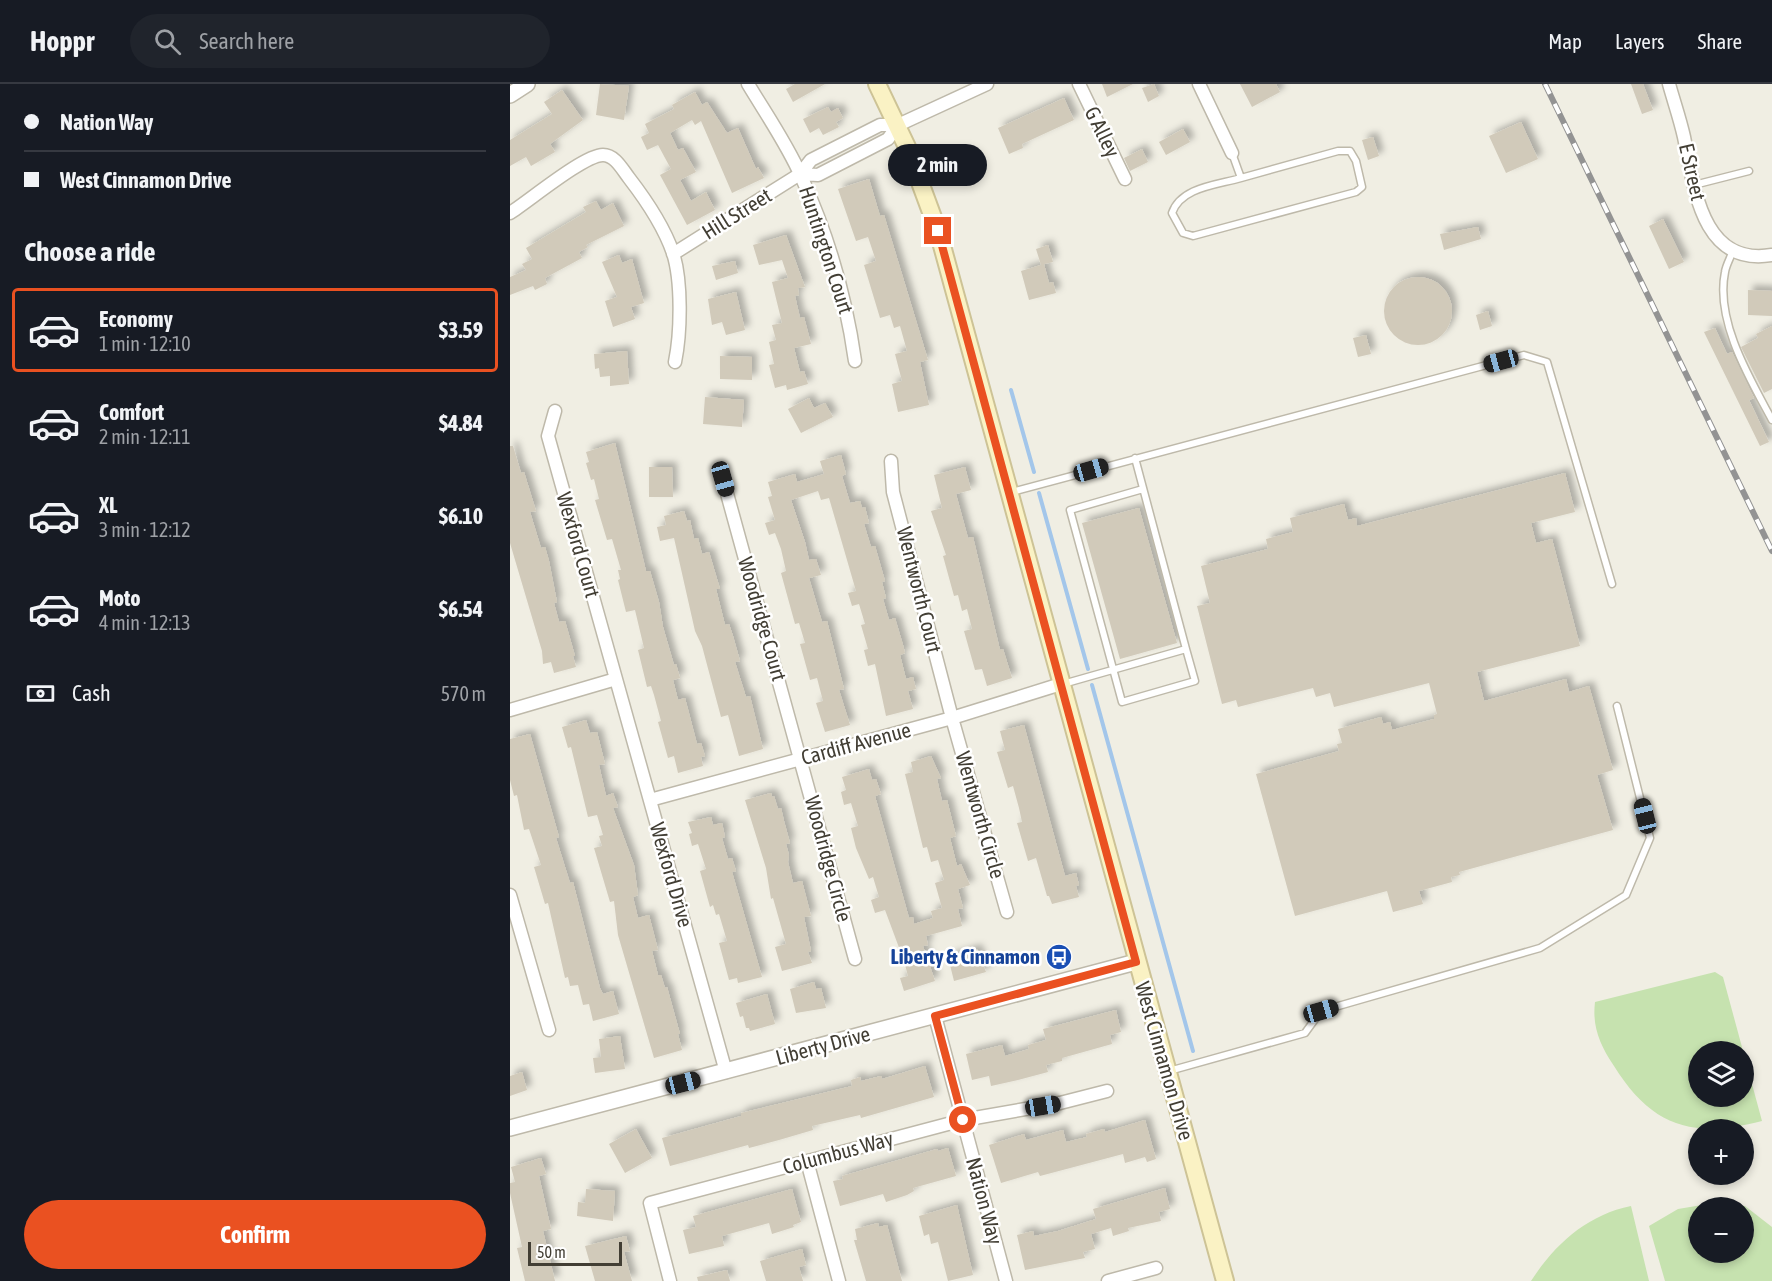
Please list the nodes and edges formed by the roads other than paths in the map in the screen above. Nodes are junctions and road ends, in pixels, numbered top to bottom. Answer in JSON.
{"nodes":[{"id":1,"x":528,"y":84,"type":"edge"},
{"id":2,"x":748,"y":84,"type":"edge"},
{"id":3,"x":877,"y":84,"type":"edge"},
{"id":4,"x":987,"y":84,"type":"edge"},
{"id":5,"x":1079,"y":84,"type":"edge"},
{"id":6,"x":1198,"y":84,"type":"edge"},
{"id":7,"x":1669,"y":84,"type":"edge"},
{"id":8,"x":510,"y":95,"type":"edge"},
{"id":9,"x":898,"y":125,"type":"junction"},
{"id":10,"x":1232,"y":153,"type":"joint"},
{"id":11,"x":1749,"y":171,"type":"dead end"},
{"id":12,"x":800,"y":174,"type":"junction"},
{"id":13,"x":1241,"y":178,"type":"junction"},
{"id":14,"x":1125,"y":179,"type":"dead end"},
{"id":15,"x":1693,"y":185,"type":"junction"},
{"id":16,"x":510,"y":213,"type":"edge"},
{"id":17,"x":1733,"y":250,"type":"junction"},
{"id":18,"x":673,"y":254,"type":"junction"},
{"id":19,"x":1772,"y":255,"type":"edge"},
{"id":20,"x":855,"y":361,"type":"dead end"},
{"id":21,"x":675,"y":362,"type":"dead end"},
{"id":22,"x":555,"y":411,"type":"dead end"},
{"id":23,"x":1772,"y":420,"type":"edge"},
{"id":24,"x":1135,"y":458,"type":"junction"},
{"id":25,"x":891,"y":461,"type":"dead end"},
{"id":26,"x":723,"y":479,"type":"dead end"},
{"id":27,"x":1143,"y":489,"type":"junction"},
{"id":28,"x":1008,"y":493,"type":"junction"},
{"id":29,"x":1612,"y":584,"type":"dead end"},
{"id":30,"x":1186,"y":649,"type":"junction"},
{"id":31,"x":1113,"y":670,"type":"junction"},
{"id":32,"x":616,"y":679,"type":"junction"},
{"id":33,"x":1061,"y":684,"type":"junction"},
{"id":34,"x":1617,"y":706,"type":"dead end"},
{"id":35,"x":510,"y":710,"type":"edge"},
{"id":36,"x":952,"y":718,"type":"junction"},
{"id":37,"x":801,"y":759,"type":"junction"},
{"id":38,"x":650,"y":800,"type":"junction"},
{"id":39,"x":510,"y":895,"type":"edge"},
{"id":40,"x":1007,"y":912,"type":"dead end"},
{"id":41,"x":855,"y":959,"type":"dead end"},
{"id":42,"x":1136,"y":962,"type":"junction"},
{"id":43,"x":935,"y":1016,"type":"junction"},
{"id":44,"x":549,"y":1030,"type":"dead end"},
{"id":45,"x":1168,"y":1071,"type":"junction"},
{"id":46,"x":726,"y":1072,"type":"junction"},
{"id":47,"x":1107,"y":1091,"type":"dead end"},
{"id":48,"x":963,"y":1120,"type":"junction"},
{"id":49,"x":510,"y":1128,"type":"edge"},
{"id":50,"x":807,"y":1161,"type":"junction"},
{"id":51,"x":1156,"y":1268,"type":"dead end"},
{"id":52,"x":670,"y":1281,"type":"edge"},
{"id":53,"x":839,"y":1281,"type":"edge"},
{"id":54,"x":1006,"y":1281,"type":"edge"},
{"id":55,"x":1108,"y":1281,"type":"edge"},
{"id":56,"x":1225,"y":1281,"type":"edge"}],
"edges":[{"from":1,"to":8,"type":"street"},
{"from":2,"to":12,"type":"street","name":"Huntington Court"},
{"from":3,"to":9,"type":"main road","name":"West Cinnamon Drive"},
{"from":4,"to":9,"type":"street","name":"Hill Street"},
{"from":5,"to":14,"type":"street","name":"G Alley"},
{"from":6,"to":10,"type":"street"},
{"from":7,"to":15,"type":"street","name":"E Street"},
{"from":9,"to":12,"type":"street","name":"Hill Street"},
{"from":9,"to":28,"type":"main road","name":"West Cinnamon Drive"},
{"from":10,"to":13,"type":"lane"},
{"from":11,"to":15,"type":"lane"},
{"from":12,"to":18,"type":"street","name":"Hill Street"},
{"from":12,"to":20,"type":"street","name":"Huntington Court"},
{"from":13,"to":13,"type":"lane"},
{"from":15,"to":17,"type":"street","name":"E Street"},
{"from":16,"to":18,"type":"street"},
{"from":17,"to":19,"type":"street"},
{"from":17,"to":23,"type":"lane"},
{"from":18,"to":21,"type":"street"},
{"from":22,"to":32,"type":"street","name":"Wexford Court"},
{"from":24,"to":27,"type":"lane"},
{"from":24,"to":28,"type":"lane"},
{"from":24,"to":29,"type":"lane"},
{"from":25,"to":36,"type":"street","name":"Wentworth Court"},
{"from":26,"to":37,"type":"street","name":"Woodridge Court"},
{"from":27,"to":30,"type":"lane"},
{"from":27,"to":31,"type":"lane"},
{"from":28,"to":33,"type":"main road","name":"West Cinnamon Drive"},
{"from":30,"to":31,"type":"lane"},
{"from":30,"to":31,"type":"lane"},
{"from":31,"to":33,"type":"lane"},
{"from":32,"to":35,"type":"street"},
{"from":32,"to":38,"type":"street","name":"Wexford Drive"},
{"from":33,"to":36,"type":"street","name":"Cardiff Avenue"},
{"from":33,"to":42,"type":"main road","name":"West Cinnamon Drive"},
{"from":34,"to":45,"type":"lane"},
{"from":36,"to":37,"type":"street","name":"Cardiff Avenue"},
{"from":36,"to":40,"type":"street","name":"Wentworth Circle"},
{"from":37,"to":38,"type":"street","name":"Cardiff Avenue"},
{"from":37,"to":41,"type":"street","name":"Woodridge Circle"},
{"from":38,"to":46,"type":"street","name":"Wexford Drive"},
{"from":39,"to":44,"type":"street"},
{"from":42,"to":43,"type":"street","name":"Liberty Drive"},
{"from":42,"to":45,"type":"main road","name":"West Cinnamon Drive"},
{"from":43,"to":46,"type":"street","name":"Liberty Drive"},
{"from":43,"to":48,"type":"street","name":"Nation Way"},
{"from":45,"to":56,"type":"main road","name":"West Cinnamon Drive"},
{"from":46,"to":49,"type":"street","name":"Liberty Drive"},
{"from":47,"to":48,"type":"street","name":"Columbus Way"},
{"from":48,"to":50,"type":"street","name":"Columbus Way"},
{"from":48,"to":54,"type":"street","name":"Nation Way"},
{"from":50,"to":52,"type":"street","name":"Columbus Way"},
{"from":50,"to":53,"type":"street"},
{"from":51,"to":55,"type":"street"}]}
